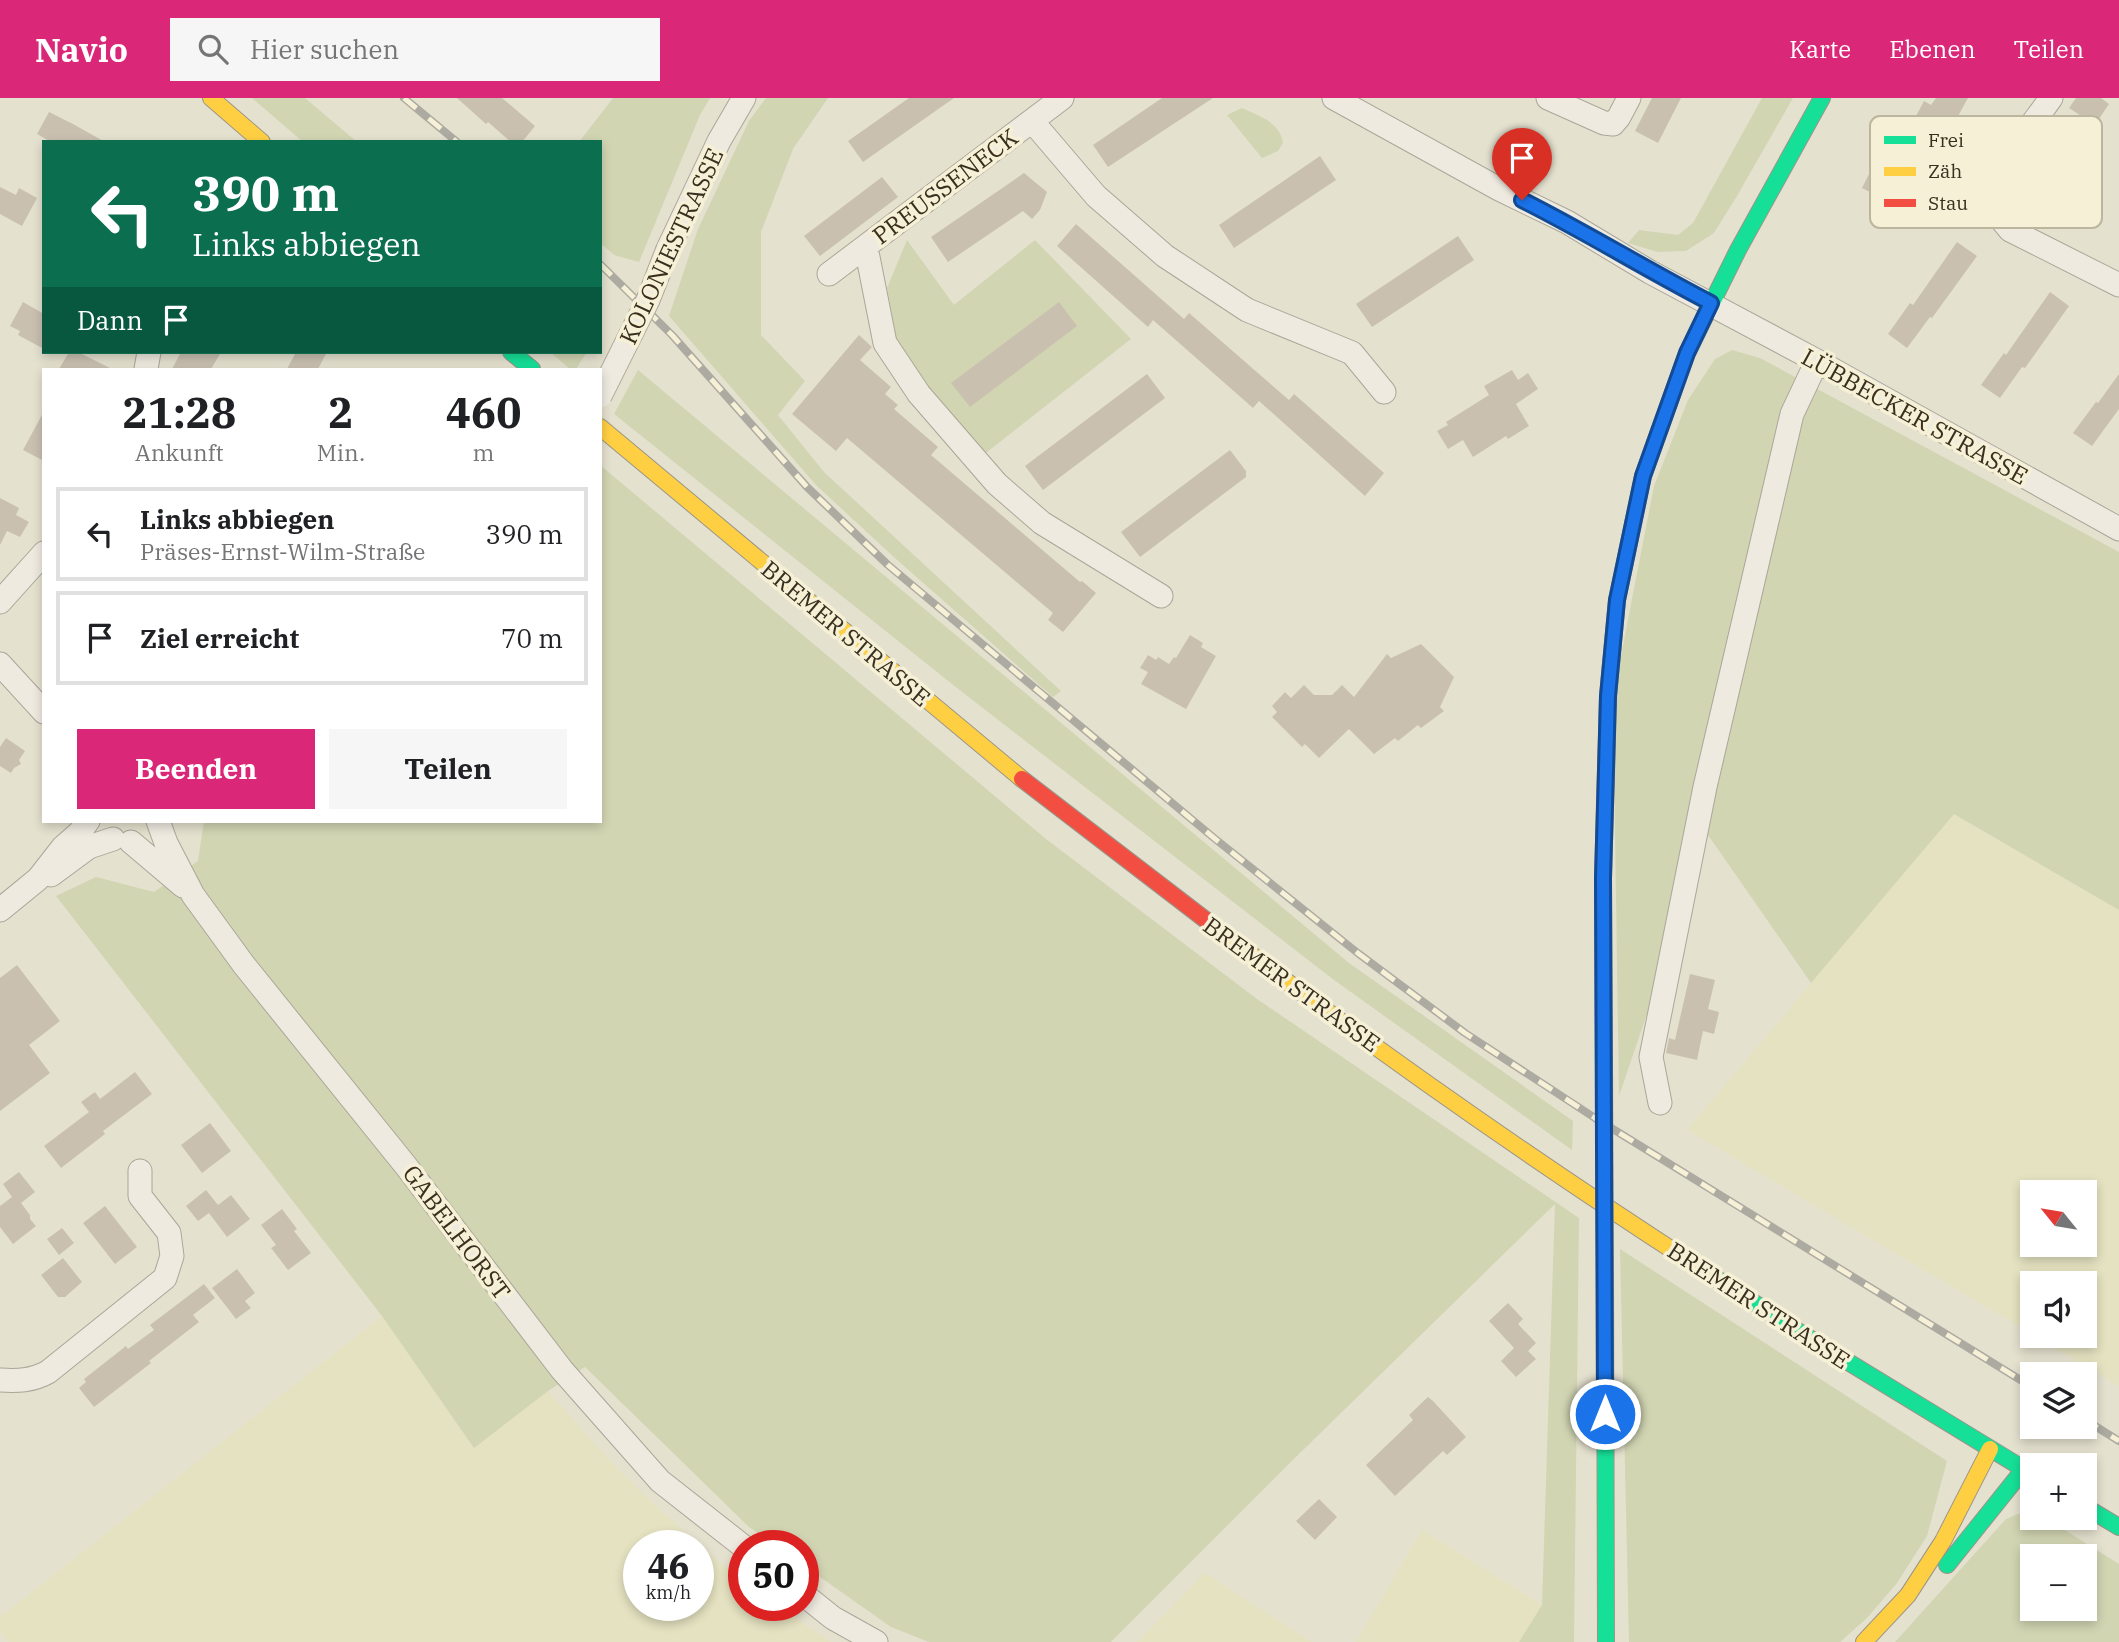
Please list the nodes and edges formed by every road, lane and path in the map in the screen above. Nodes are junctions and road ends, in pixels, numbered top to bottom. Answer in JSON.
{"nodes":[{"id":1,"x":211,"y":98,"type":"edge"},
{"id":2,"x":744,"y":98,"type":"edge"},
{"id":3,"x":1062,"y":98,"type":"edge"},
{"id":4,"x":1334,"y":98,"type":"edge"},
{"id":5,"x":1548,"y":98,"type":"edge"},
{"id":6,"x":1629,"y":98,"type":"edge"},
{"id":7,"x":1822,"y":98,"type":"edge"},
{"id":8,"x":2051,"y":98,"type":"edge"},
{"id":9,"x":2039,"y":116,"type":"edge"},
{"id":10,"x":1032,"y":121,"type":"junction"},
{"id":11,"x":260,"y":140,"type":"edge"},
{"id":12,"x":2008,"y":228,"type":"edge"},
{"id":13,"x":866,"y":247,"type":"junction"},
{"id":14,"x":829,"y":274,"type":"dead end"},
{"id":15,"x":2119,"y":285,"type":"edge"},
{"id":16,"x":1711,"y":303,"type":"junction"},
{"id":17,"x":513,"y":354,"type":"edge"},
{"id":18,"x":1817,"y":361,"type":"junction"},
{"id":19,"x":531,"y":368,"type":"edge"},
{"id":20,"x":602,"y":392,"type":"edge"},
{"id":21,"x":1384,"y":392,"type":"dead end"},
{"id":22,"x":602,"y":429,"type":"edge"},
{"id":23,"x":2119,"y":529,"type":"edge"},
{"id":24,"x":42,"y":555,"type":"edge"},
{"id":25,"x":1161,"y":596,"type":"dead end"},
{"id":26,"x":0,"y":602,"type":"edge"},
{"id":27,"x":0,"y":664,"type":"edge"},
{"id":28,"x":42,"y":710,"type":"edge"},
{"id":29,"x":87,"y":823,"type":"edge"},
{"id":30,"x":97,"y":823,"type":"edge"},
{"id":31,"x":157,"y":823,"type":"edge"},
{"id":32,"x":159,"y":823,"type":"edge"},
{"id":33,"x":122,"y":840,"type":"junction"},
{"id":34,"x":38,"y":879,"type":"junction"},
{"id":35,"x":193,"y":895,"type":"junction"},
{"id":36,"x":0,"y":910,"type":"edge"},
{"id":37,"x":1660,"y":1103,"type":"dead end"},
{"id":38,"x":140,"y":1171,"type":"dead end"},
{"id":39,"x":0,"y":1380,"type":"edge"},
{"id":40,"x":1990,"y":1448,"type":"junction"},
{"id":41,"x":2020,"y":1466,"type":"edge"},
{"id":42,"x":2020,"y":1479,"type":"edge"},
{"id":43,"x":2097,"y":1514,"type":"edge"},
{"id":44,"x":2119,"y":1527,"type":"edge"},
{"id":45,"x":728,"y":1534,"type":"edge"},
{"id":46,"x":819,"y":1607,"type":"edge"},
{"id":47,"x":876,"y":1642,"type":"edge"},
{"id":48,"x":1605,"y":1642,"type":"edge"},
{"id":49,"x":1864,"y":1642,"type":"edge"},
{"id":50,"x":1880,"y":1642,"type":"edge"}],
"edges":[{"from":1,"to":11,"type":"main road"},
{"from":2,"to":20,"type":"street","name":"KOLONIESTRASSE","bridge":true},
{"from":3,"to":10,"type":"street","name":"PREUSSENECK"},
{"from":4,"to":16,"type":"street","name":"LÜBBECKER STRASSE"},
{"from":5,"to":6,"type":"street"},
{"from":7,"to":16,"type":"main road"},
{"from":8,"to":9,"type":"street"},
{"from":10,"to":13,"type":"street","name":"PREUSSENECK"},
{"from":10,"to":21,"type":"street"},
{"from":12,"to":15,"type":"street"},
{"from":13,"to":14,"type":"street","name":"PREUSSENECK"},
{"from":13,"to":25,"type":"street"},
{"from":16,"to":18,"type":"street","name":"LÜBBECKER STRASSE"},
{"from":16,"to":48,"type":"main road","bridge":true},
{"from":17,"to":19,"type":"main road"},
{"from":18,"to":23,"type":"street","name":"LÜBBECKER STRASSE"},
{"from":18,"to":37,"type":"street"},
{"from":22,"to":40,"type":"main road","name":"BREMER STRASSE"},
{"from":24,"to":26,"type":"street"},
{"from":27,"to":28,"type":"street"},
{"from":29,"to":34,"type":"street"},
{"from":30,"to":33,"type":"street","name":"GABELHORST"},
{"from":31,"to":33,"type":"street"},
{"from":32,"to":35,"type":"street","name":"GABELHORST"},
{"from":33,"to":34,"type":"street"},
{"from":33,"to":35,"type":"street","name":"GABELHORST"},
{"from":34,"to":36,"type":"street"},
{"from":35,"to":45,"type":"street","name":"GABELHORST"},
{"from":38,"to":39,"type":"street"},
{"from":40,"to":41,"type":"main road","name":"BREMER STRASSE"},
{"from":40,"to":49,"type":"main road"},
{"from":42,"to":50,"type":"main road"},
{"from":43,"to":44,"type":"main road"},
{"from":46,"to":47,"type":"street"}]}
